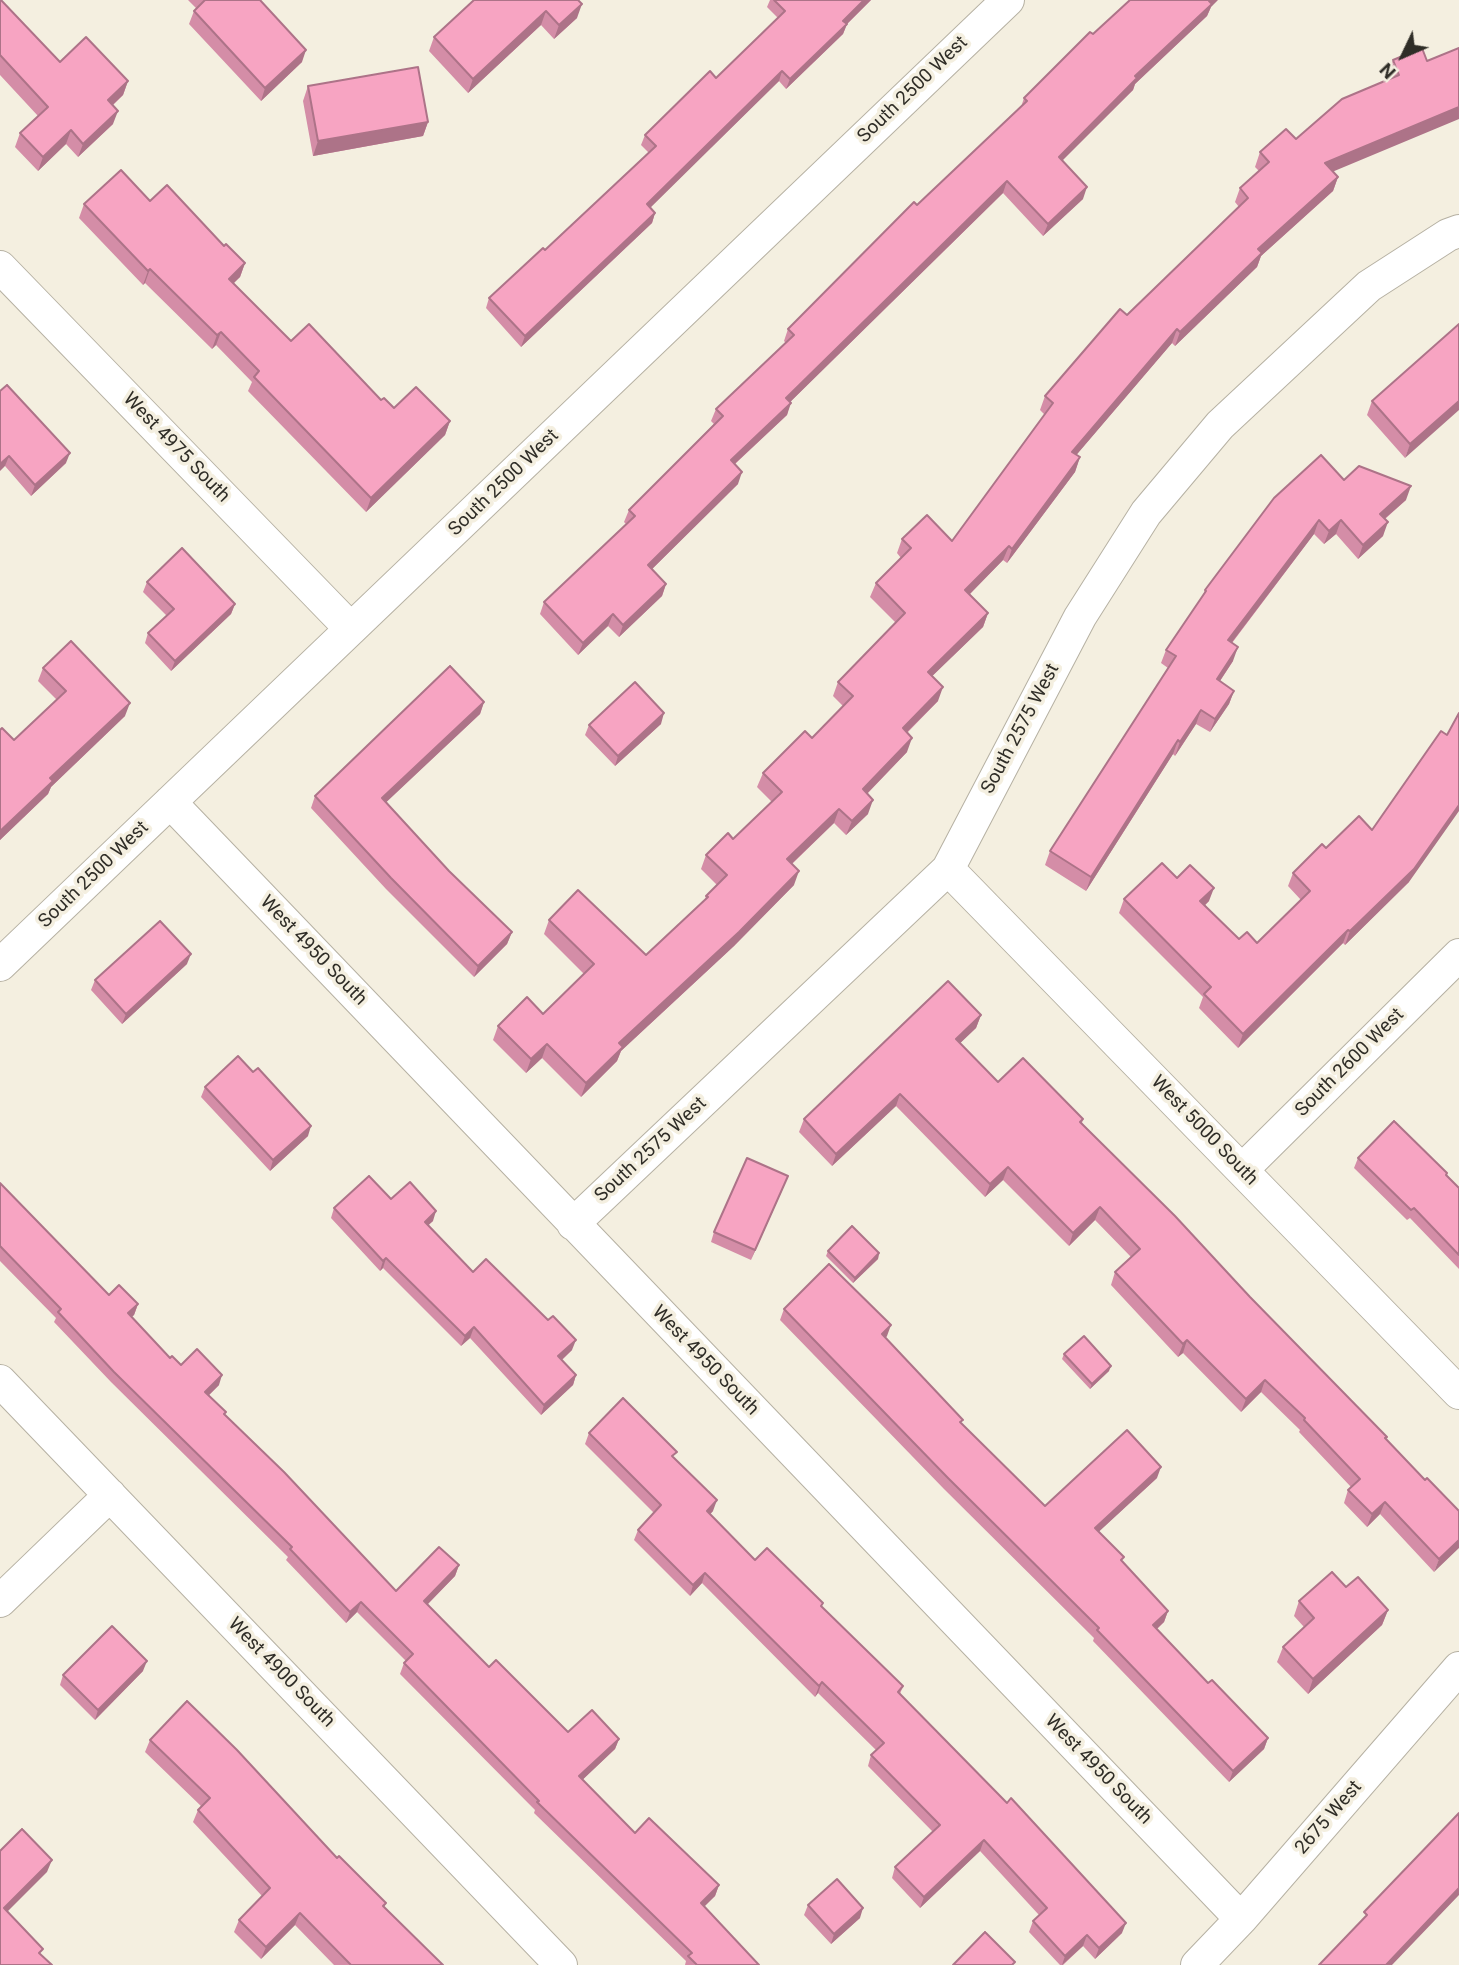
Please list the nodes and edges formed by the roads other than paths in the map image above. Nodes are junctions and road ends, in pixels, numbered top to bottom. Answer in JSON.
{"nodes":[{"id":1,"x":1008,"y":0,"type":"edge"},
{"id":2,"x":1459,"y":232,"type":"edge"},
{"id":3,"x":2,"y":273,"type":"edge"},
{"id":4,"x":351,"y":629,"type":"junction"},
{"id":5,"x":170,"y":802,"type":"junction"},
{"id":6,"x":948,"y":869,"type":"junction"},
{"id":7,"x":1459,"y":955,"type":"edge"},
{"id":8,"x":0,"y":965,"type":"edge"},
{"id":9,"x":1242,"y":1170,"type":"junction"},
{"id":10,"x":573,"y":1224,"type":"junction"},
{"id":11,"x":0,"y":1381,"type":"edge"},
{"id":12,"x":1459,"y":1393,"type":"edge"},
{"id":13,"x":110,"y":1494,"type":"junction"},
{"id":14,"x":0,"y":1601,"type":"edge"},
{"id":15,"x":1459,"y":1668,"type":"edge"},
{"id":16,"x":1241,"y":1919,"type":"junction"},
{"id":17,"x":561,"y":1965,"type":"edge"},
{"id":18,"x":1197,"y":1965,"type":"edge"}],
"edges":[{"from":1,"to":4,"type":"street","name":"South 2500 West"},
{"from":2,"to":6,"type":"street","name":"South 2575 West"},
{"from":3,"to":4,"type":"street","name":"West 4975 South"},
{"from":4,"to":5,"type":"street","name":"South 2500 West"},
{"from":5,"to":8,"type":"street","name":"South 2500 West"},
{"from":5,"to":10,"type":"street","name":"West 4950 South"},
{"from":6,"to":9,"type":"street","name":"West 5000 South"},
{"from":6,"to":10,"type":"street","name":"South 2575 West"},
{"from":7,"to":9,"type":"street","name":"South 2600 West"},
{"from":9,"to":12,"type":"street","name":"West 5000 South"},
{"from":10,"to":16,"type":"street","name":"West 4950 South"},
{"from":11,"to":13,"type":"street","name":"West 4900 South"},
{"from":13,"to":14,"type":"street"},
{"from":13,"to":17,"type":"street","name":"West 4900 South"},
{"from":15,"to":16,"type":"street","name":"2675 West"},
{"from":16,"to":18,"type":"street","name":"2675 West"}]}
